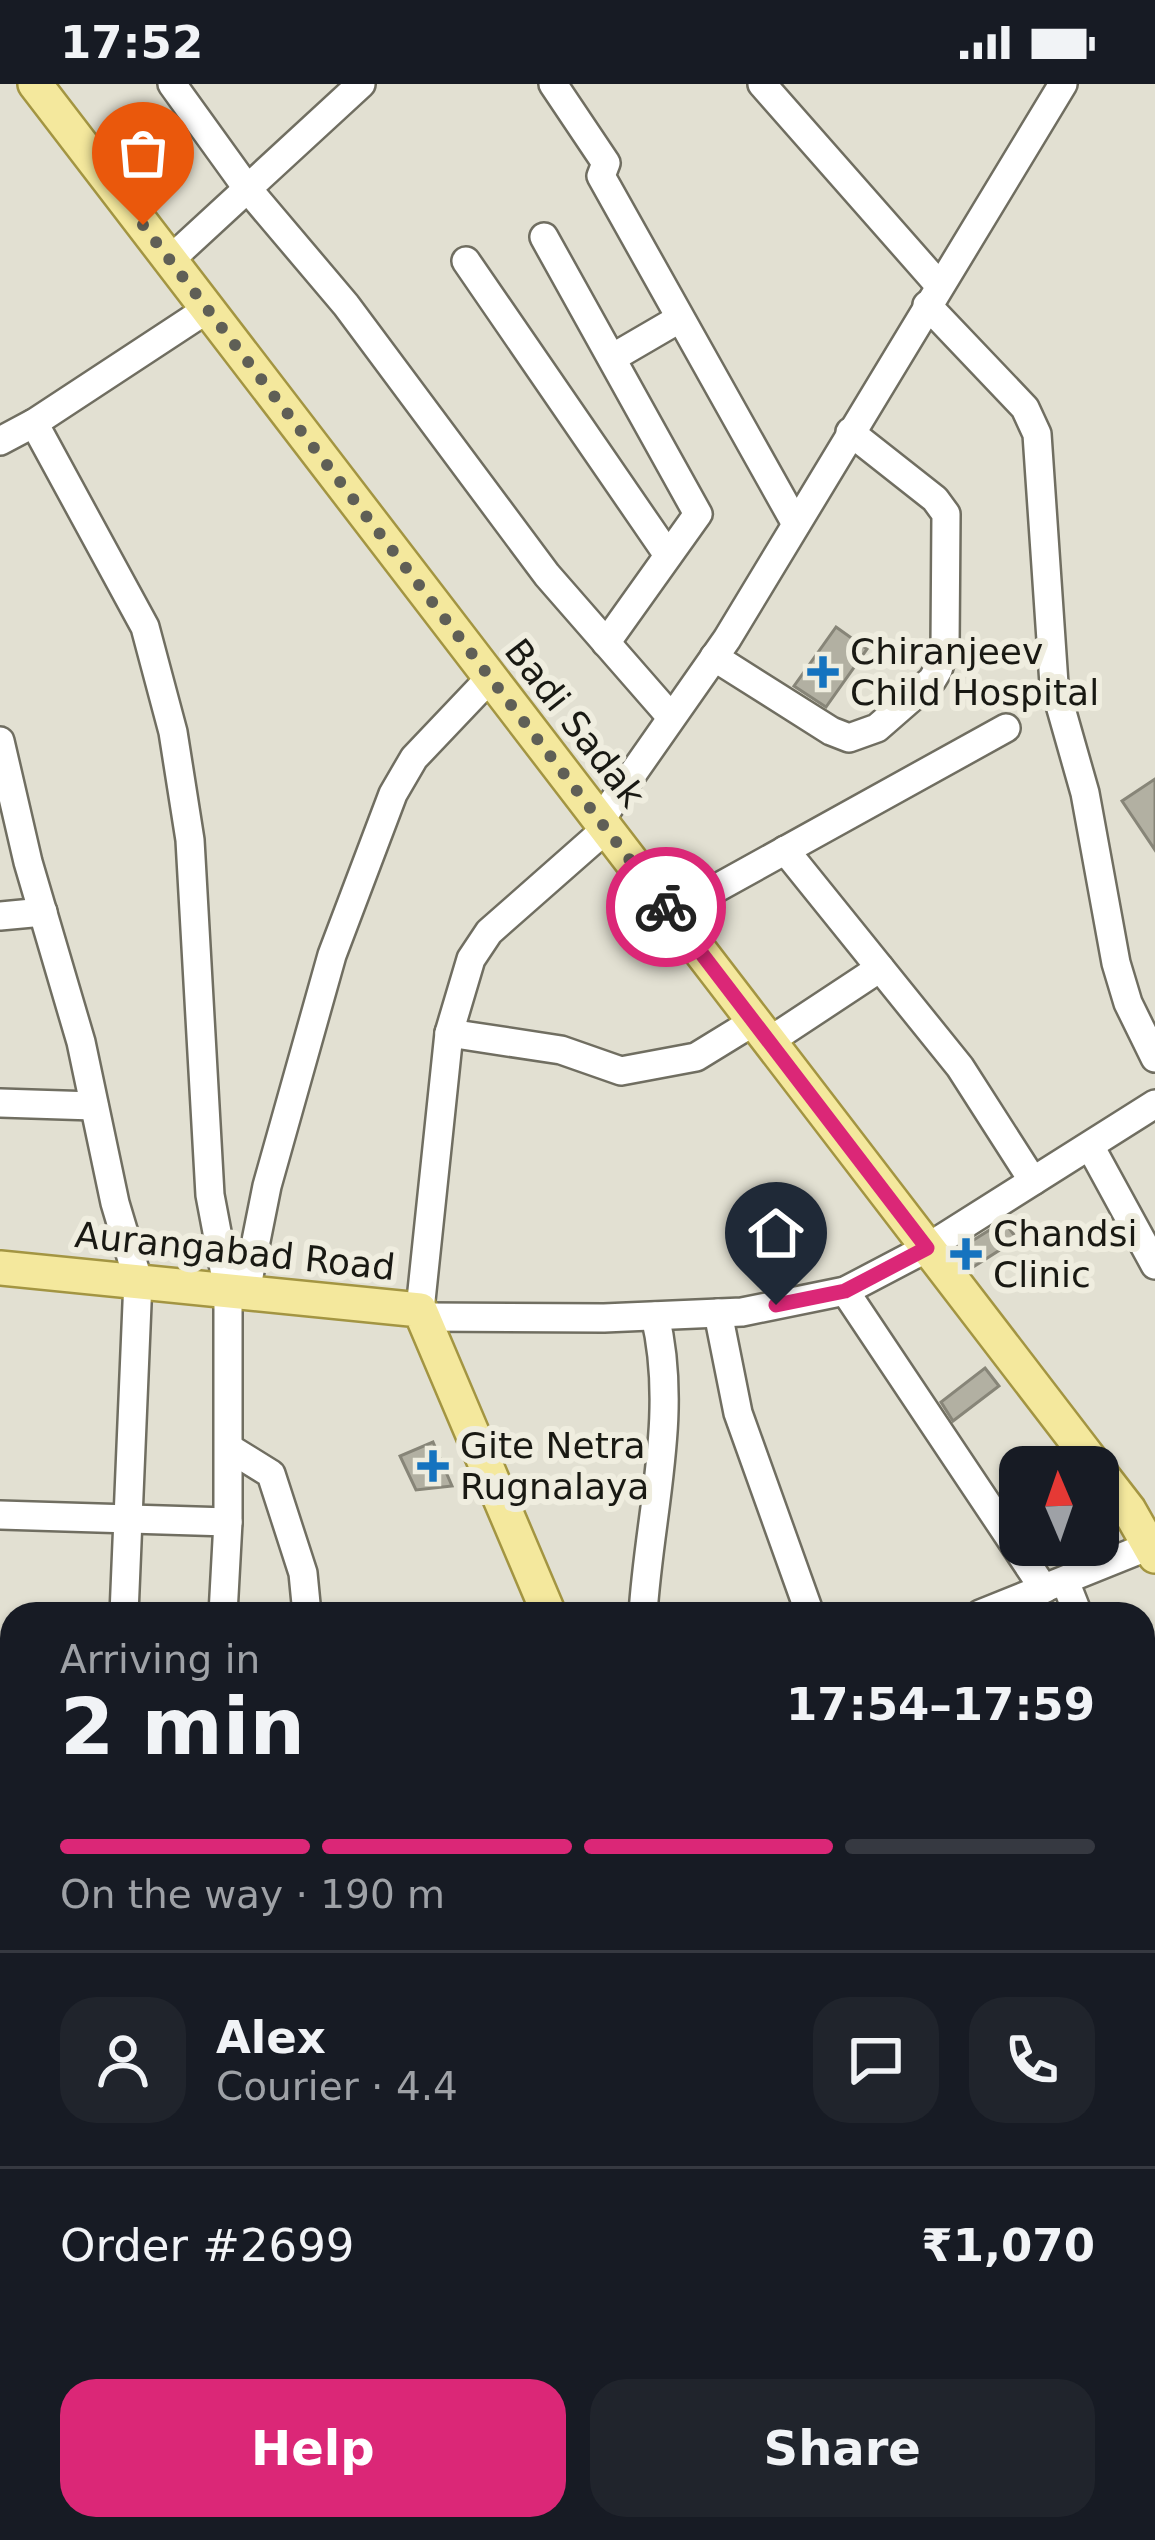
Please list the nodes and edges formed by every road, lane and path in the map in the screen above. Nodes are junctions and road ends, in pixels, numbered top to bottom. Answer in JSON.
{"nodes":[{"id":1,"x":34,"y":84,"type":"edge"},
{"id":2,"x":172,"y":84,"type":"edge"},
{"id":3,"x":554,"y":84,"type":"edge"},
{"id":4,"x":763,"y":84,"type":"edge"},
{"id":5,"x":1063,"y":84,"type":"edge"},
{"id":6,"x":350,"y":87,"type":"edge"},
{"id":7,"x":247,"y":188,"type":"junction"},
{"id":8,"x":544,"y":237,"type":"dead end"},
{"id":9,"x":170,"y":260,"type":"junction"},
{"id":10,"x":466,"y":261,"type":"dead end"},
{"id":11,"x":933,"y":295,"type":"junction"},
{"id":12,"x":206,"y":310,"type":"junction"},
{"id":13,"x":680,"y":319,"type":"junction"},
{"id":14,"x":611,"y":358,"type":"junction"},
{"id":15,"x":34,"y":423,"type":"junction"},
{"id":16,"x":850,"y":432,"type":"junction"},
{"id":17,"x":0,"y":440,"type":"edge"},
{"id":18,"x":796,"y":524,"type":"junction"},
{"id":19,"x":668,"y":555,"type":"junction"},
{"id":20,"x":607,"y":643,"type":"junction"},
{"id":21,"x":714,"y":657,"type":"junction"},
{"id":22,"x":490,"y":678,"type":"junction"},
{"id":23,"x":671,"y":717,"type":"junction"},
{"id":24,"x":1006,"y":728,"type":"dead end"},
{"id":25,"x":0,"y":741,"type":"edge"},
{"id":26,"x":604,"y":823,"type":"junction"},
{"id":27,"x":785,"y":850,"type":"junction"},
{"id":28,"x":43,"y":912,"type":"junction"},
{"id":29,"x":670,"y":914,"type":"junction"},
{"id":30,"x":0,"y":916,"type":"edge"},
{"id":31,"x":880,"y":968,"type":"junction"},
{"id":32,"x":761,"y":1032,"type":"junction"},
{"id":33,"x":449,"y":1033,"type":"junction"},
{"id":34,"x":1155,"y":1058,"type":"edge"},
{"id":35,"x":0,"y":1103,"type":"edge"},
{"id":36,"x":1155,"y":1105,"type":"edge"},
{"id":37,"x":94,"y":1106,"type":"junction"},
{"id":38,"x":1090,"y":1146,"type":"junction"},
{"id":39,"x":1033,"y":1181,"type":"junction"},
{"id":40,"x":927,"y":1248,"type":"junction"},
{"id":41,"x":1155,"y":1265,"type":"edge"},
{"id":42,"x":0,"y":1268,"type":"edge"},
{"id":43,"x":138,"y":1280,"type":"junction"},
{"id":44,"x":237,"y":1290,"type":"junction"},
{"id":45,"x":845,"y":1291,"type":"junction"},
{"id":46,"x":718,"y":1313,"type":"junction"},
{"id":47,"x":422,"y":1314,"type":"junction"},
{"id":48,"x":655,"y":1316,"type":"junction"},
{"id":49,"x":1080,"y":1446,"type":"edge"},
{"id":50,"x":229,"y":1448,"type":"junction"},
{"id":51,"x":1119,"y":1497,"type":"edge"},
{"id":52,"x":0,"y":1515,"type":"edge"},
{"id":53,"x":128,"y":1520,"type":"junction"},
{"id":54,"x":228,"y":1522,"type":"junction"},
{"id":55,"x":1152,"y":1551,"type":"edge"},
{"id":56,"x":1054,"y":1585,"type":"junction"},
{"id":57,"x":125,"y":1602,"type":"edge"},
{"id":58,"x":225,"y":1602,"type":"edge"},
{"id":59,"x":306,"y":1602,"type":"edge"},
{"id":60,"x":544,"y":1602,"type":"edge"},
{"id":61,"x":644,"y":1602,"type":"edge"},
{"id":62,"x":806,"y":1602,"type":"edge"},
{"id":63,"x":1011,"y":1602,"type":"edge"},
{"id":64,"x":1068,"y":1602,"type":"edge"}],
"edges":[{"from":1,"to":9,"type":"main road","name":"Badi Sadak"},
{"from":2,"to":7,"type":"street"},
{"from":3,"to":13,"type":"street"},
{"from":4,"to":11,"type":"street"},
{"from":5,"to":11,"type":"street"},
{"from":6,"to":7,"type":"street"},
{"from":7,"to":9,"type":"street"},
{"from":7,"to":20,"type":"street"},
{"from":8,"to":14,"type":"street"},
{"from":9,"to":12,"type":"main road","name":"Badi Sadak"},
{"from":10,"to":19,"type":"street"},
{"from":11,"to":16,"type":"street"},
{"from":11,"to":34,"type":"street"},
{"from":12,"to":15,"type":"street"},
{"from":12,"to":22,"type":"main road","name":"Badi Sadak"},
{"from":13,"to":14,"type":"street"},
{"from":13,"to":18,"type":"street"},
{"from":14,"to":19,"type":"street"},
{"from":15,"to":17,"type":"street"},
{"from":15,"to":44,"type":"street"},
{"from":16,"to":18,"type":"street"},
{"from":16,"to":21,"type":"street"},
{"from":18,"to":21,"type":"street"},
{"from":19,"to":20,"type":"street"},
{"from":20,"to":23,"type":"street"},
{"from":21,"to":23,"type":"street"},
{"from":22,"to":26,"type":"main road","name":"Badi Sadak"},
{"from":22,"to":44,"type":"street"},
{"from":23,"to":26,"type":"street"},
{"from":24,"to":27,"type":"street"},
{"from":25,"to":28,"type":"street"},
{"from":26,"to":29,"type":"main road","name":"Badi Sadak"},
{"from":26,"to":33,"type":"street"},
{"from":27,"to":29,"type":"street"},
{"from":27,"to":31,"type":"street"},
{"from":28,"to":30,"type":"street"},
{"from":28,"to":37,"type":"street"},
{"from":29,"to":32,"type":"main road","name":"Badi Sadak"},
{"from":31,"to":32,"type":"street"},
{"from":31,"to":39,"type":"street"},
{"from":32,"to":33,"type":"street"},
{"from":32,"to":40,"type":"main road","name":"Badi Sadak"},
{"from":33,"to":47,"type":"street"},
{"from":35,"to":37,"type":"street"},
{"from":36,"to":38,"type":"street"},
{"from":37,"to":43,"type":"street"},
{"from":38,"to":39,"type":"street"},
{"from":38,"to":41,"type":"street"},
{"from":39,"to":40,"type":"street"},
{"from":40,"to":45,"type":"street"},
{"from":40,"to":49,"type":"main road","name":"Badi Sadak"},
{"from":42,"to":43,"type":"main road","name":"Aurangabad Road"},
{"from":43,"to":44,"type":"main road","name":"Aurangabad Road"},
{"from":43,"to":53,"type":"street"},
{"from":44,"to":47,"type":"main road","name":"Aurangabad Road"},
{"from":44,"to":50,"type":"street"},
{"from":45,"to":46,"type":"street"},
{"from":45,"to":56,"type":"street"},
{"from":46,"to":48,"type":"street"},
{"from":46,"to":62,"type":"street"},
{"from":47,"to":48,"type":"street"},
{"from":47,"to":60,"type":"main road","name":"Aurangabad Road"},
{"from":48,"to":61,"type":"street"},
{"from":50,"to":54,"type":"street"},
{"from":50,"to":59,"type":"street"},
{"from":51,"to":55,"type":"main road","name":"Badi Sadak"},
{"from":52,"to":53,"type":"street"},
{"from":53,"to":54,"type":"street"},
{"from":53,"to":57,"type":"street"},
{"from":54,"to":58,"type":"street"},
{"from":55,"to":56,"type":"street"},
{"from":56,"to":63,"type":"street"},
{"from":56,"to":64,"type":"street"}]}
